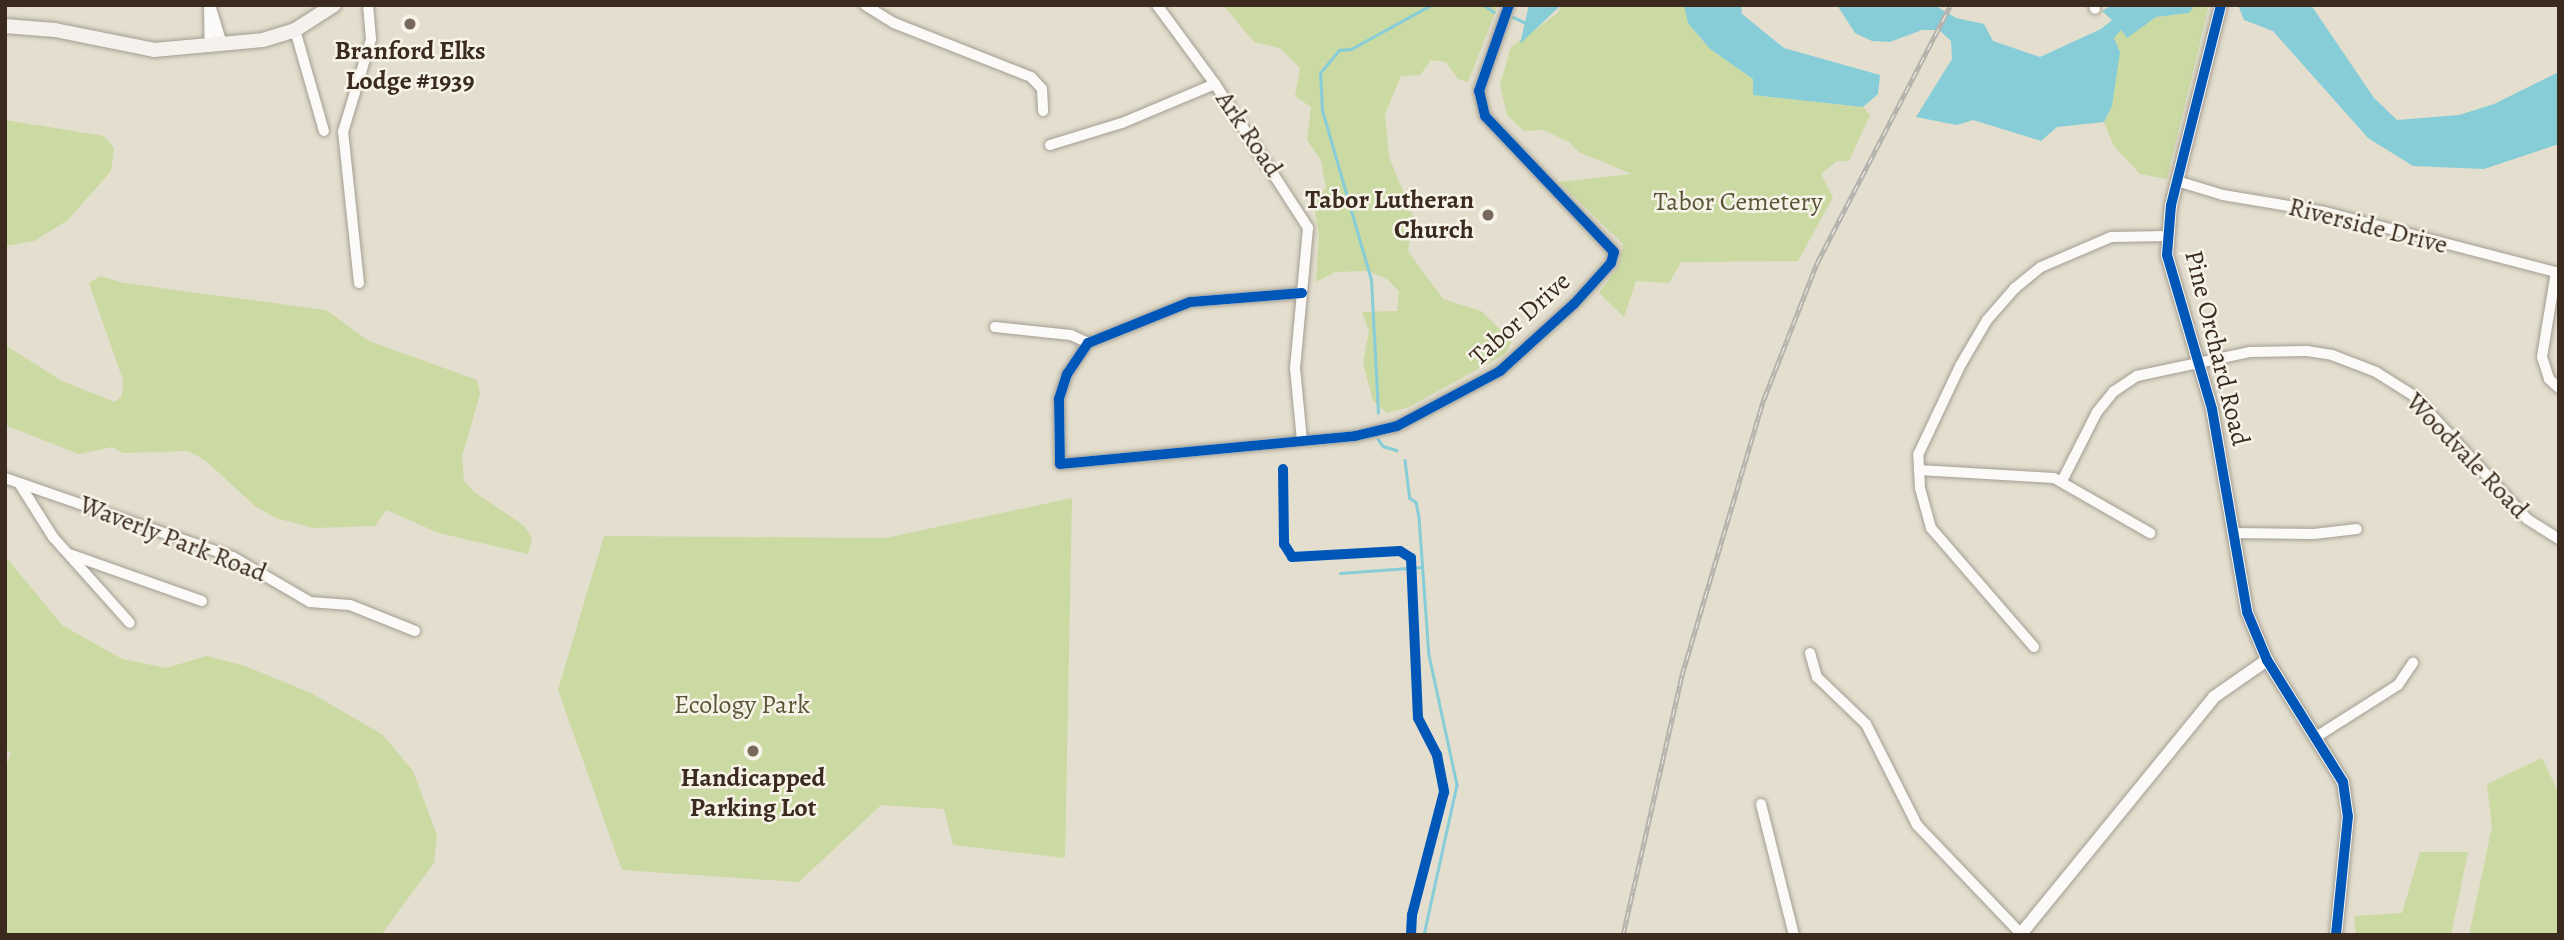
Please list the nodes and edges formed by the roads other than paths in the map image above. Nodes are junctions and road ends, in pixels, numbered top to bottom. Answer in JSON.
{"nodes":[{"id":1,"x":210,"y":5,"type":"edge"},
{"id":2,"x":334,"y":5,"type":"edge"},
{"id":3,"x":368,"y":5,"type":"edge"},
{"id":4,"x":865,"y":5,"type":"edge"},
{"id":5,"x":1157,"y":5,"type":"edge"},
{"id":6,"x":1509,"y":5,"type":"edge"},
{"id":7,"x":2221,"y":5,"type":"edge"},
{"id":8,"x":5,"y":26,"type":"edge"},
{"id":9,"x":295,"y":30,"type":"junction"},
{"id":10,"x":216,"y":45,"type":"junction"},
{"id":11,"x":1216,"y":84,"type":"junction"},
{"id":12,"x":1042,"y":111,"type":"dead end"},
{"id":13,"x":324,"y":131,"type":"dead end"},
{"id":14,"x":1050,"y":145,"type":"dead end"},
{"id":15,"x":2177,"y":181,"type":"junction"},
{"id":16,"x":2168,"y":236,"type":"junction"},
{"id":17,"x":2557,"y":272,"type":"edge"},
{"id":18,"x":359,"y":283,"type":"dead end"},
{"id":19,"x":1302,"y":293,"type":"junction"},
{"id":20,"x":995,"y":327,"type":"dead end"},
{"id":21,"x":1088,"y":343,"type":"junction"},
{"id":22,"x":2195,"y":364,"type":"junction"},
{"id":23,"x":2559,"y":388,"type":"edge"},
{"id":24,"x":1302,"y":441,"type":"junction"},
{"id":25,"x":1919,"y":470,"type":"junction"},
{"id":26,"x":5,"y":478,"type":"edge"},
{"id":27,"x":2062,"y":481,"type":"junction"},
{"id":28,"x":19,"y":483,"type":"junction"},
{"id":29,"x":2357,"y":529,"type":"dead end"},
{"id":30,"x":2150,"y":533,"type":"dead end"},
{"id":31,"x":2234,"y":533,"type":"junction"},
{"id":32,"x":2559,"y":538,"type":"edge"},
{"id":33,"x":69,"y":554,"type":"junction"},
{"id":34,"x":202,"y":601,"type":"dead end"},
{"id":35,"x":130,"y":624,"type":"dead end"},
{"id":36,"x":415,"y":631,"type":"dead end"},
{"id":37,"x":2034,"y":647,"type":"dead end"},
{"id":38,"x":1810,"y":653,"type":"dead end"},
{"id":39,"x":2267,"y":660,"type":"junction"},
{"id":40,"x":2413,"y":663,"type":"dead end"},
{"id":41,"x":2316,"y":737,"type":"junction"},
{"id":42,"x":1760,"y":804,"type":"dead end"},
{"id":43,"x":2020,"y":934,"type":"edge"},
{"id":44,"x":1794,"y":935,"type":"edge"},
{"id":45,"x":2336,"y":935,"type":"edge"}],
"edges":[{"from":1,"to":10,"type":"street"},
{"from":2,"to":9,"type":"main road"},
{"from":3,"to":18,"type":"street"},
{"from":4,"to":12,"type":"street"},
{"from":5,"to":11,"type":"street","name":"Ark Road"},
{"from":6,"to":24,"type":"street","name":"Tabor Drive"},
{"from":7,"to":15,"type":"street","name":"Pine Orchard Road"},
{"from":8,"to":10,"type":"main road"},
{"from":9,"to":10,"type":"main road"},
{"from":9,"to":13,"type":"street"},
{"from":11,"to":14,"type":"street"},
{"from":11,"to":19,"type":"street","name":"Ark Road"},
{"from":15,"to":16,"type":"street","name":"Pine Orchard Road"},
{"from":15,"to":17,"type":"street","name":"Riverside Drive"},
{"from":16,"to":22,"type":"street","name":"Pine Orchard Road"},
{"from":16,"to":25,"type":"street"},
{"from":17,"to":23,"type":"street"},
{"from":19,"to":21,"type":"street"},
{"from":19,"to":24,"type":"street","name":"Ark Road"},
{"from":20,"to":21,"type":"street"},
{"from":21,"to":24,"type":"street","name":"Tabor Drive"},
{"from":22,"to":27,"type":"street","name":"Woodvale Road"},
{"from":22,"to":31,"type":"street","name":"Pine Orchard Road"},
{"from":22,"to":32,"type":"street","name":"Woodvale Road"},
{"from":25,"to":27,"type":"street"},
{"from":25,"to":37,"type":"street"},
{"from":26,"to":28,"type":"street","name":"Waverly Park Road"},
{"from":27,"to":30,"type":"street"},
{"from":28,"to":33,"type":"street"},
{"from":28,"to":36,"type":"street","name":"Waverly Park Road"},
{"from":29,"to":31,"type":"street"},
{"from":31,"to":39,"type":"street","name":"Pine Orchard Road"},
{"from":33,"to":34,"type":"street"},
{"from":33,"to":35,"type":"street"},
{"from":38,"to":43,"type":"street"},
{"from":39,"to":41,"type":"street","name":"Pine Orchard Road"},
{"from":39,"to":43,"type":"street"},
{"from":40,"to":41,"type":"street"},
{"from":41,"to":45,"type":"street","name":"Pine Orchard Road"},
{"from":42,"to":44,"type":"street"}]}
